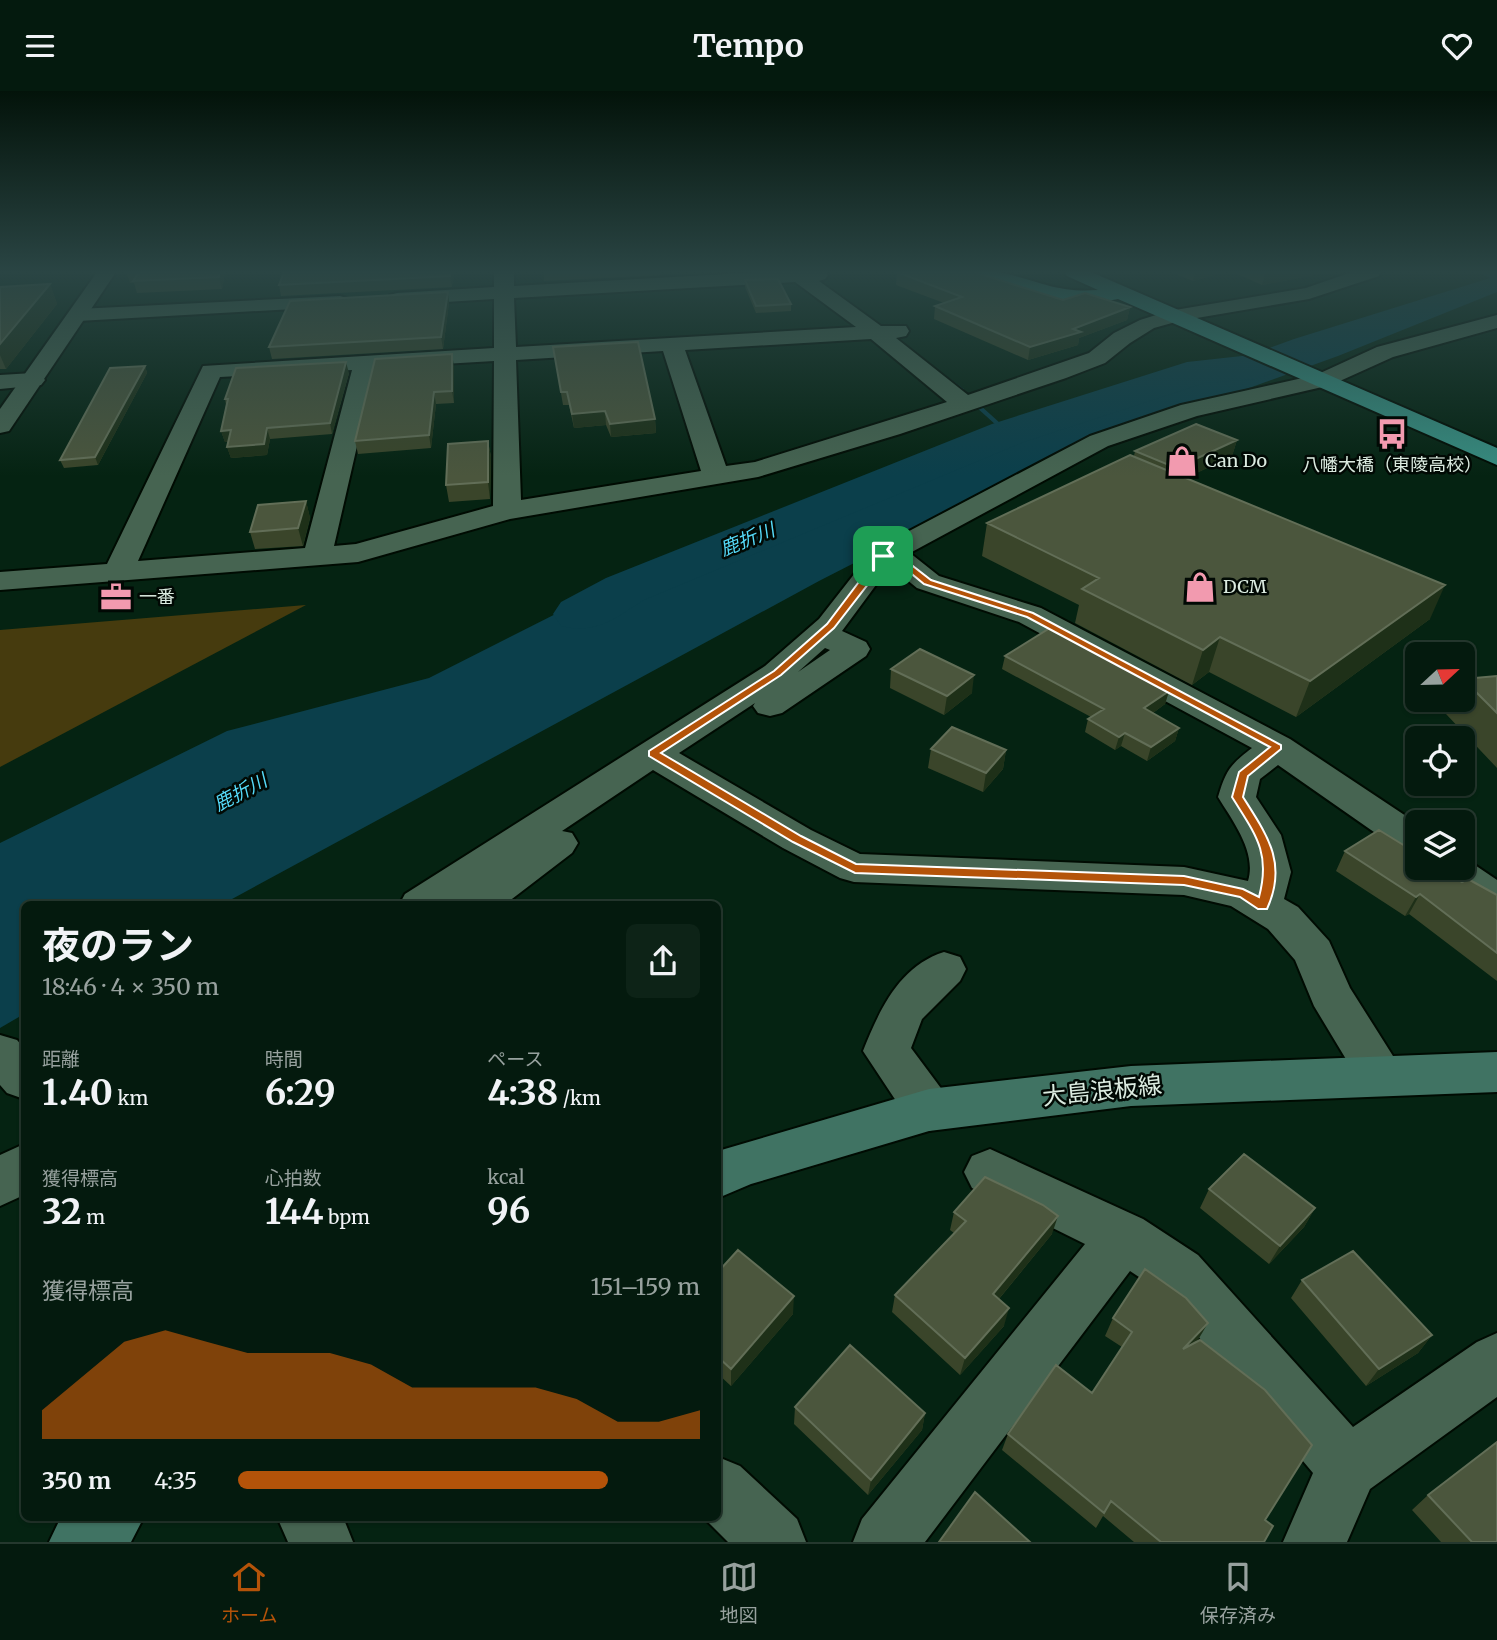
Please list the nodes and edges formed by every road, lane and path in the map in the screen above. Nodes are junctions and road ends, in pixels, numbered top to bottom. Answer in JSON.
{"nodes":[{"id":1,"x":61,"y":340,"type":"edge"},
{"id":2,"x":504,"y":340,"type":"edge"},
{"id":3,"x":694,"y":340,"type":"edge"},
{"id":4,"x":895,"y":340,"type":"edge"},
{"id":5,"x":899,"y":340,"type":"edge"},
{"id":6,"x":1120,"y":340,"type":"edge"},
{"id":7,"x":1232,"y":340,"type":"edge"},
{"id":8,"x":1429,"y":340,"type":"edge"},
{"id":9,"x":671,"y":344,"type":"junction"},
{"id":10,"x":504,"y":355,"type":"junction"},
{"id":11,"x":365,"y":362,"type":"junction"},
{"id":12,"x":1313,"y":375,"type":"junction"},
{"id":13,"x":33,"y":380,"type":"junction"},
{"id":14,"x":0,"y":382,"type":"edge"},
{"id":15,"x":989,"y":397,"type":"junction"},
{"id":16,"x":964,"y":404,"type":"junction"},
{"id":17,"x":0,"y":426,"type":"edge"},
{"id":18,"x":1497,"y":457,"type":"edge"},
{"id":19,"x":716,"y":476,"type":"junction"},
{"id":20,"x":507,"y":511,"type":"junction"},
{"id":21,"x":891,"y":552,"type":"junction"},
{"id":22,"x":317,"y":557,"type":"junction"},
{"id":23,"x":118,"y":572,"type":"junction"},
{"id":24,"x":0,"y":581,"type":"edge"},
{"id":25,"x":1278,"y":747,"type":"junction"},
{"id":26,"x":661,"y":758,"type":"junction"},
{"id":27,"x":1405,"y":834,"type":"edge"},
{"id":28,"x":1469,"y":880,"type":"edge"},
{"id":29,"x":427,"y":901,"type":"edge"},
{"id":30,"x":480,"y":901,"type":"edge"},
{"id":31,"x":1497,"y":901,"type":"edge"},
{"id":32,"x":1262,"y":905,"type":"junction"},
{"id":33,"x":944,"y":969,"type":"dead end"},
{"id":34,"x":0,"y":1054,"type":"edge"},
{"id":35,"x":1497,"y":1072,"type":"edge"},
{"id":36,"x":1381,"y":1075,"type":"junction"},
{"id":37,"x":21,"y":1076,"type":"edge"},
{"id":38,"x":929,"y":1110,"type":"junction"},
{"id":39,"x":21,"y":1169,"type":"edge"},
{"id":40,"x":990,"y":1172,"type":"dead end"},
{"id":41,"x":721,"y":1174,"type":"edge"},
{"id":42,"x":0,"y":1183,"type":"edge"},
{"id":43,"x":1124,"y":1236,"type":"junction"},
{"id":44,"x":1497,"y":1362,"type":"edge"},
{"id":45,"x":1348,"y":1467,"type":"junction"},
{"id":46,"x":721,"y":1491,"type":"edge"},
{"id":47,"x":107,"y":1521,"type":"edge"},
{"id":48,"x":311,"y":1521,"type":"edge"},
{"id":49,"x":81,"y":1542,"type":"edge"},
{"id":50,"x":321,"y":1542,"type":"edge"},
{"id":51,"x":774,"y":1542,"type":"edge"},
{"id":52,"x":885,"y":1542,"type":"edge"},
{"id":53,"x":1315,"y":1542,"type":"edge"}],
"edges":[{"from":1,"to":13,"type":"street"},
{"from":2,"to":10,"type":"street"},
{"from":3,"to":9,"type":"street"},
{"from":4,"to":16,"type":"street"},
{"from":5,"to":15,"type":"street"},
{"from":6,"to":15,"type":"street"},
{"from":7,"to":12,"type":"highway"},
{"from":8,"to":12,"type":"street"},
{"from":9,"to":10,"type":"street"},
{"from":9,"to":19,"type":"street"},
{"from":10,"to":11,"type":"street"},
{"from":10,"to":20,"type":"street"},
{"from":11,"to":22,"type":"street"},
{"from":11,"to":23,"type":"street"},
{"from":12,"to":18,"type":"highway"},
{"from":12,"to":21,"type":"street"},
{"from":13,"to":14,"type":"street"},
{"from":13,"to":17,"type":"street"},
{"from":15,"to":16,"type":"street"},
{"from":16,"to":19,"type":"street"},
{"from":19,"to":20,"type":"street"},
{"from":20,"to":22,"type":"street"},
{"from":21,"to":25,"type":"street"},
{"from":21,"to":26,"type":"street"},
{"from":22,"to":23,"type":"street"},
{"from":23,"to":24,"type":"street"},
{"from":25,"to":27,"type":"street"},
{"from":25,"to":32,"type":"street"},
{"from":26,"to":29,"type":"street"},
{"from":26,"to":30,"type":"street"},
{"from":26,"to":32,"type":"street"},
{"from":28,"to":31,"type":"street"},
{"from":32,"to":36,"type":"street"},
{"from":33,"to":38,"type":"street"},
{"from":34,"to":37,"type":"street"},
{"from":35,"to":36,"type":"main road","name":"大島浪板線"},
{"from":36,"to":38,"type":"main road","name":"大島浪板線"},
{"from":38,"to":41,"type":"main road","name":"大島浪板線"},
{"from":39,"to":42,"type":"street"},
{"from":40,"to":43,"type":"street"},
{"from":43,"to":45,"type":"street"},
{"from":43,"to":52,"type":"street"},
{"from":44,"to":45,"type":"street"},
{"from":45,"to":53,"type":"street"},
{"from":46,"to":51,"type":"street"},
{"from":47,"to":49,"type":"main road"},
{"from":48,"to":50,"type":"street"}]}
